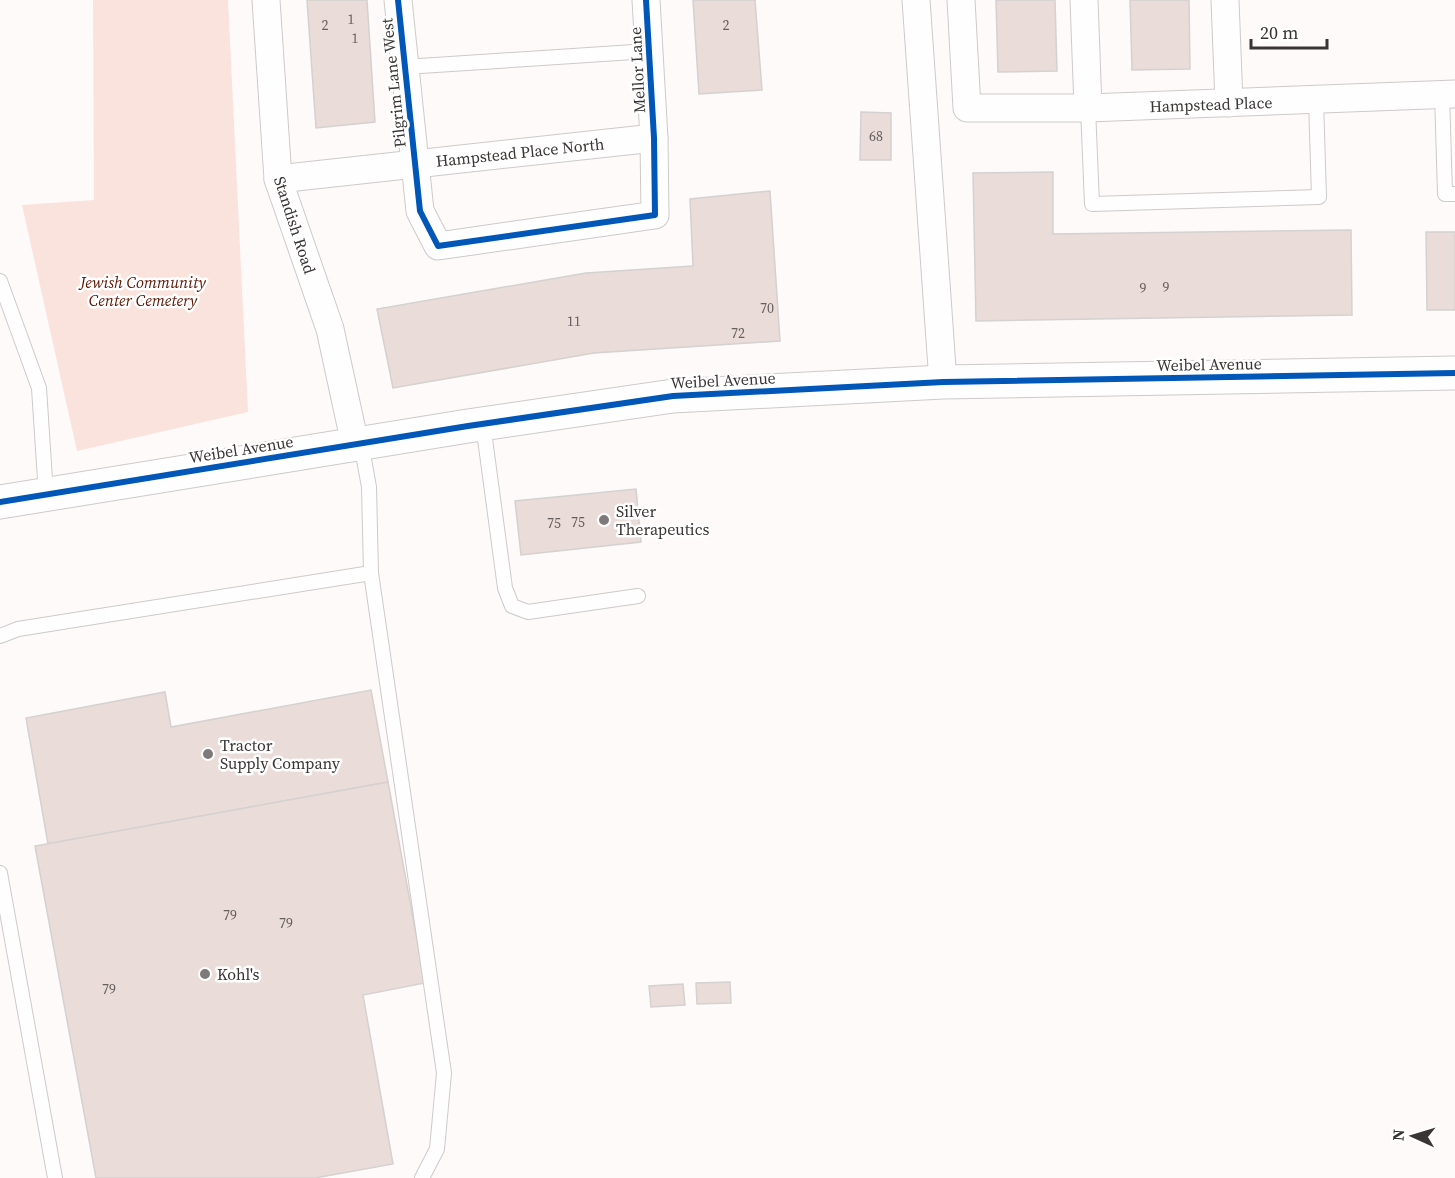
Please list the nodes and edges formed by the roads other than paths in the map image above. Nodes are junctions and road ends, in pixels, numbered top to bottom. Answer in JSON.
{"nodes":[{"id":1,"x":266,"y":0,"type":"edge"},
{"id":2,"x":398,"y":0,"type":"edge"},
{"id":3,"x":646,"y":0,"type":"edge"},
{"id":4,"x":916,"y":0,"type":"edge"},
{"id":5,"x":961,"y":0,"type":"edge"},
{"id":6,"x":1084,"y":0,"type":"edge"},
{"id":7,"x":1225,"y":0,"type":"edge"},
{"id":8,"x":649,"y":51,"type":"junction"},
{"id":9,"x":405,"y":67,"type":"junction"},
{"id":10,"x":1448,"y":94,"type":"edge"},
{"id":11,"x":1316,"y":100,"type":"junction"},
{"id":12,"x":1229,"y":103,"type":"junction"},
{"id":13,"x":1088,"y":108,"type":"junction"},
{"id":14,"x":654,"y":138,"type":"junction"},
{"id":15,"x":415,"y":163,"type":"junction"},
{"id":16,"x":278,"y":179,"type":"junction"},
{"id":17,"x":1455,"y":194,"type":"edge"},
{"id":18,"x":0,"y":282,"type":"edge"},
{"id":19,"x":1455,"y":373,"type":"edge"},
{"id":20,"x":943,"y":382,"type":"junction"},
{"id":21,"x":483,"y":424,"type":"junction"},
{"id":22,"x":358,"y":444,"type":"junction"},
{"id":23,"x":46,"y":495,"type":"junction"},
{"id":24,"x":0,"y":502,"type":"edge"},
{"id":25,"x":371,"y":573,"type":"junction"},
{"id":26,"x":638,"y":596,"type":"dead end"},
{"id":27,"x":0,"y":636,"type":"edge"},
{"id":28,"x":0,"y":873,"type":"edge"},
{"id":29,"x":55,"y":1178,"type":"edge"},
{"id":30,"x":422,"y":1178,"type":"edge"}],
"edges":[{"from":1,"to":16,"type":"street","name":"Standish Road"},
{"from":2,"to":9,"type":"street","name":"Pilgrim Lane West"},
{"from":3,"to":8,"type":"street","name":"Mellor Lane"},
{"from":4,"to":20,"type":"street"},
{"from":5,"to":13,"type":"street","name":"Hampstead Place"},
{"from":6,"to":13,"type":"street"},
{"from":7,"to":12,"type":"street"},
{"from":8,"to":9,"type":"lane"},
{"from":8,"to":14,"type":"street","name":"Mellor Lane"},
{"from":9,"to":15,"type":"street","name":"Pilgrim Lane West"},
{"from":10,"to":11,"type":"street","name":"Hampstead Place"},
{"from":10,"to":17,"type":"lane"},
{"from":11,"to":12,"type":"street","name":"Hampstead Place"},
{"from":11,"to":13,"type":"lane"},
{"from":12,"to":13,"type":"street","name":"Hampstead Place"},
{"from":14,"to":15,"type":"street","name":"Hampstead Place North"},
{"from":14,"to":15,"type":"street","name":"Mellor Lane"},
{"from":15,"to":16,"type":"street","name":"Hampstead Place North"},
{"from":16,"to":22,"type":"street","name":"Standish Road"},
{"from":18,"to":23,"type":"lane"},
{"from":19,"to":20,"type":"street","name":"Weibel Avenue"},
{"from":20,"to":21,"type":"street","name":"Weibel Avenue"},
{"from":21,"to":22,"type":"street","name":"Weibel Avenue"},
{"from":21,"to":26,"type":"lane"},
{"from":22,"to":23,"type":"street","name":"Weibel Avenue"},
{"from":22,"to":25,"type":"lane"},
{"from":23,"to":24,"type":"street","name":"Weibel Avenue"},
{"from":25,"to":27,"type":"lane"},
{"from":25,"to":30,"type":"lane"},
{"from":28,"to":29,"type":"lane"}]}
